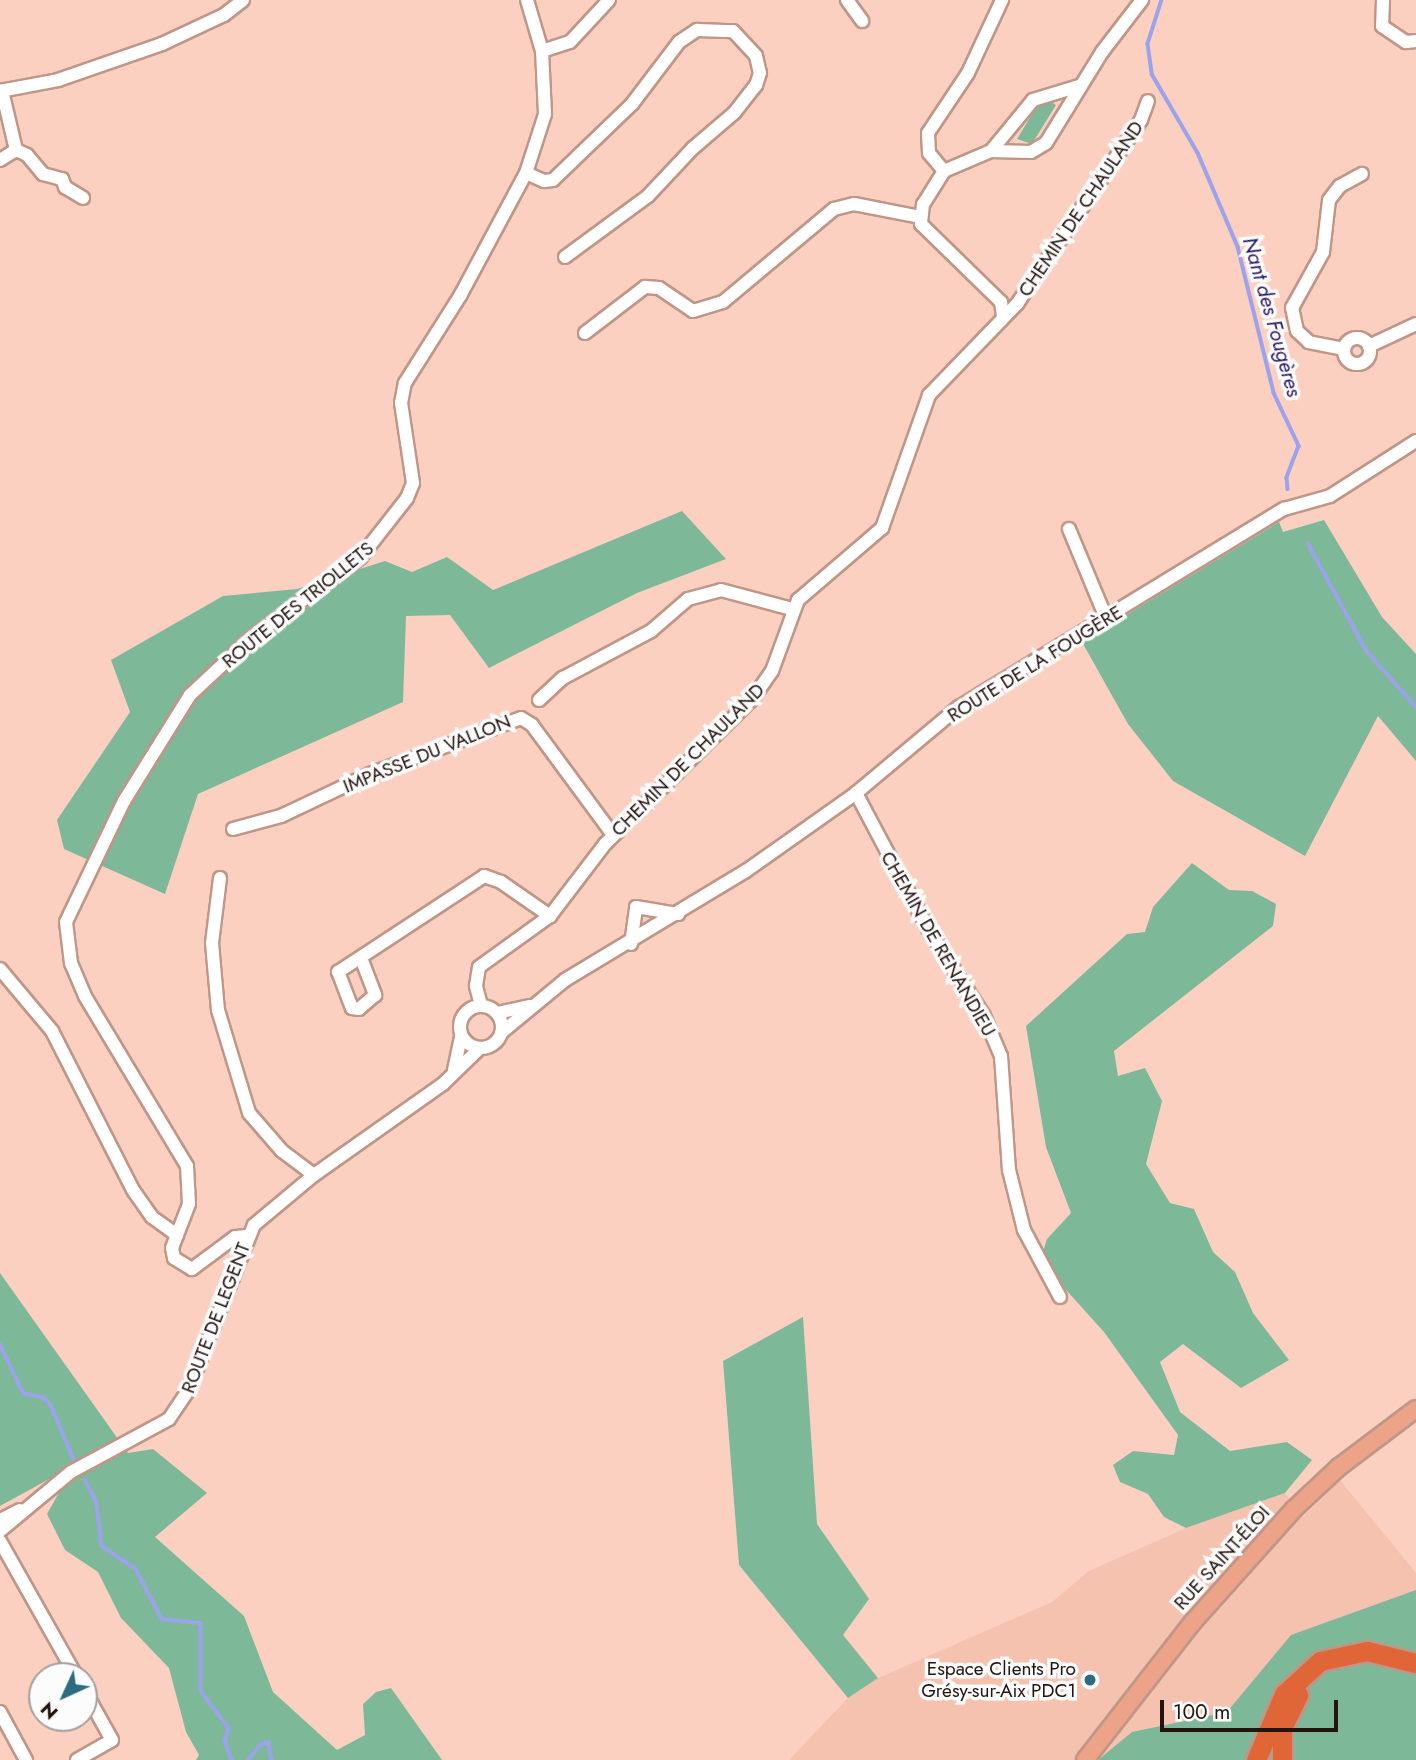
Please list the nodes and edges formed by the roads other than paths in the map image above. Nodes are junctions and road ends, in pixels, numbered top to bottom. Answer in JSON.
{"nodes":[{"id":1,"x":243,"y":0,"type":"edge"},
{"id":2,"x":527,"y":0,"type":"edge"},
{"id":3,"x":609,"y":0,"type":"edge"},
{"id":4,"x":847,"y":0,"type":"edge"},
{"id":5,"x":1002,"y":0,"type":"edge"},
{"id":6,"x":1142,"y":0,"type":"edge"},
{"id":7,"x":1383,"y":0,"type":"edge"},
{"id":8,"x":862,"y":21,"type":"dead end"},
{"id":9,"x":1416,"y":41,"type":"edge"},
{"id":10,"x":542,"y":51,"type":"junction"},
{"id":11,"x":1082,"y":83,"type":"junction"},
{"id":12,"x":1,"y":91,"type":"edge"},
{"id":13,"x":1148,"y":101,"type":"dead end"},
{"id":14,"x":16,"y":150,"type":"junction"},
{"id":15,"x":991,"y":151,"type":"junction"},
{"id":16,"x":0,"y":160,"type":"edge"},
{"id":17,"x":944,"y":170,"type":"junction"},
{"id":18,"x":526,"y":173,"type":"junction"},
{"id":19,"x":1362,"y":174,"type":"dead end"},
{"id":20,"x":83,"y":198,"type":"dead end"},
{"id":21,"x":920,"y":217,"type":"junction"},
{"id":22,"x":565,"y":257,"type":"dead end"},
{"id":23,"x":1003,"y":316,"type":"junction"},
{"id":24,"x":1416,"y":324,"type":"edge"},
{"id":25,"x":585,"y":333,"type":"dead end"},
{"id":26,"x":1369,"y":346,"type":"junction"},
{"id":27,"x":1344,"y":349,"type":"junction"},
{"id":28,"x":1416,"y":441,"type":"edge"},
{"id":29,"x":1069,"y":529,"type":"dead end"},
{"id":30,"x":792,"y":609,"type":"junction"},
{"id":31,"x":1106,"y":618,"type":"junction"},
{"id":32,"x":539,"y":700,"type":"dead end"},
{"id":33,"x":856,"y":793,"type":"junction"},
{"id":34,"x":233,"y":829,"type":"dead end"},
{"id":35,"x":613,"y":835,"type":"junction"},
{"id":36,"x":220,"y":878,"type":"dead end"},
{"id":37,"x":678,"y":914,"type":"junction"},
{"id":38,"x":550,"y":916,"type":"junction"},
{"id":39,"x":631,"y":944,"type":"junction"},
{"id":40,"x":361,"y":958,"type":"dead end"},
{"id":41,"x":0,"y":969,"type":"edge"},
{"id":42,"x":476,"y":986,"type":"junction"},
{"id":43,"x":481,"y":1005,"type":"junction"},
{"id":44,"x":530,"y":1006,"type":"junction"},
{"id":45,"x":464,"y":1013,"type":"junction"},
{"id":46,"x":497,"y":1013,"type":"junction"},
{"id":47,"x":501,"y":1033,"type":"junction"},
{"id":48,"x":461,"y":1036,"type":"junction"},
{"id":49,"x":480,"y":1048,"type":"junction"},
{"id":50,"x":454,"y":1070,"type":"junction"},
{"id":51,"x":314,"y":1175,"type":"junction"},
{"id":52,"x":177,"y":1235,"type":"junction"},
{"id":53,"x":247,"y":1236,"type":"junction"},
{"id":54,"x":1060,"y":1297,"type":"dead end"},
{"id":55,"x":1416,"y":1409,"type":"edge"},
{"id":56,"x":37,"y":1502,"type":"junction"},
{"id":57,"x":0,"y":1520,"type":"edge"},
{"id":58,"x":0,"y":1531,"type":"edge"},
{"id":59,"x":2,"y":1549,"type":"edge"},
{"id":60,"x":68,"y":1662,"type":"edge"},
{"id":61,"x":1416,"y":1663,"type":"edge"},
{"id":62,"x":1416,"y":1673,"type":"edge"},
{"id":63,"x":0,"y":1712,"type":"edge"},
{"id":64,"x":98,"y":1715,"type":"edge"},
{"id":65,"x":26,"y":1760,"type":"edge"},
{"id":66,"x":77,"y":1760,"type":"edge"},
{"id":67,"x":1085,"y":1760,"type":"edge"},
{"id":68,"x":1256,"y":1760,"type":"edge"},
{"id":69,"x":1282,"y":1760,"type":"edge"}],
"edges":[{"from":1,"to":12,"type":"street"},
{"from":2,"to":10,"type":"street","name":"ROUTE DES TRIOLLETS"},
{"from":3,"to":10,"type":"street"},
{"from":4,"to":8,"type":"street"},
{"from":5,"to":17,"type":"street"},
{"from":6,"to":11,"type":"street"},
{"from":7,"to":9,"type":"street"},
{"from":10,"to":18,"type":"street","name":"ROUTE DES TRIOLLETS"},
{"from":11,"to":15,"type":"street"},
{"from":11,"to":15,"type":"street"},
{"from":12,"to":14,"type":"street"},
{"from":13,"to":23,"type":"street","name":"CHEMIN DE CHAULAND"},
{"from":14,"to":16,"type":"street"},
{"from":14,"to":20,"type":"street"},
{"from":15,"to":17,"type":"street"},
{"from":17,"to":21,"type":"street"},
{"from":18,"to":22,"type":"street"},
{"from":18,"to":52,"type":"street","name":"ROUTE DES TRIOLLETS"},
{"from":19,"to":27,"type":"street"},
{"from":21,"to":23,"type":"street"},
{"from":21,"to":25,"type":"street"},
{"from":23,"to":30,"type":"street","name":"CHEMIN DE CHAULAND"},
{"from":24,"to":26,"type":"street"},
{"from":26,"to":27,"type":"street"},
{"from":26,"to":27,"type":"street"},
{"from":28,"to":31,"type":"street","name":"ROUTE DE LA FOUGÈRE"},
{"from":29,"to":31,"type":"street"},
{"from":30,"to":32,"type":"street"},
{"from":30,"to":35,"type":"street","name":"CHEMIN DE CHAULAND"},
{"from":31,"to":33,"type":"street","name":"ROUTE DE LA FOUGÈRE"},
{"from":33,"to":37,"type":"street","name":"ROUTE DE LA FOUGÈRE"},
{"from":33,"to":54,"type":"street","name":"CHEMIN DE RENANDIEU"},
{"from":34,"to":35,"type":"street","name":"IMPASSE DU VALLON"},
{"from":35,"to":38,"type":"street","name":"CHEMIN DE CHAULAND"},
{"from":36,"to":51,"type":"street"},
{"from":37,"to":39,"type":"street","name":"ROUTE DE LA FOUGÈRE"},
{"from":37,"to":39,"type":"street"},
{"from":38,"to":40,"type":"street"},
{"from":38,"to":42,"type":"street","name":"CHEMIN DE CHAULAND"},
{"from":39,"to":44,"type":"street","name":"ROUTE DE LA FOUGÈRE"},
{"from":41,"to":52,"type":"street"},
{"from":42,"to":43,"type":"street"},
{"from":42,"to":45,"type":"street","name":"CHEMIN DE CHAULAND"},
{"from":43,"to":45,"type":"street"},
{"from":43,"to":46,"type":"street"},
{"from":44,"to":46,"type":"street","name":"ROUTE DE LA FOUGÈRE"},
{"from":44,"to":47,"type":"street","name":"ROUTE DE LA FOUGÈRE"},
{"from":45,"to":48,"type":"street"},
{"from":46,"to":47,"type":"street"},
{"from":47,"to":49,"type":"street"},
{"from":48,"to":49,"type":"street"},
{"from":48,"to":50,"type":"street"},
{"from":49,"to":50,"type":"street","name":"ROUTE DE LEGENT"},
{"from":50,"to":51,"type":"street","name":"ROUTE DE LEGENT"},
{"from":51,"to":53,"type":"street","name":"ROUTE DE LEGENT"},
{"from":52,"to":53,"type":"street"},
{"from":53,"to":56,"type":"street","name":"ROUTE DE LEGENT"},
{"from":55,"to":67,"type":"main road","name":"RUE SAINT-ÉLOI"},
{"from":56,"to":57,"type":"street","name":"ROUTE DE LEGENT"},
{"from":56,"to":58,"type":"street","name":"ROUTE DE LEGENT"},
{"from":59,"to":60,"type":"street"},
{"from":61,"to":68,"type":"highway"},
{"from":62,"to":69,"type":"highway"},
{"from":63,"to":65,"type":"street"},
{"from":64,"to":66,"type":"street"}]}
